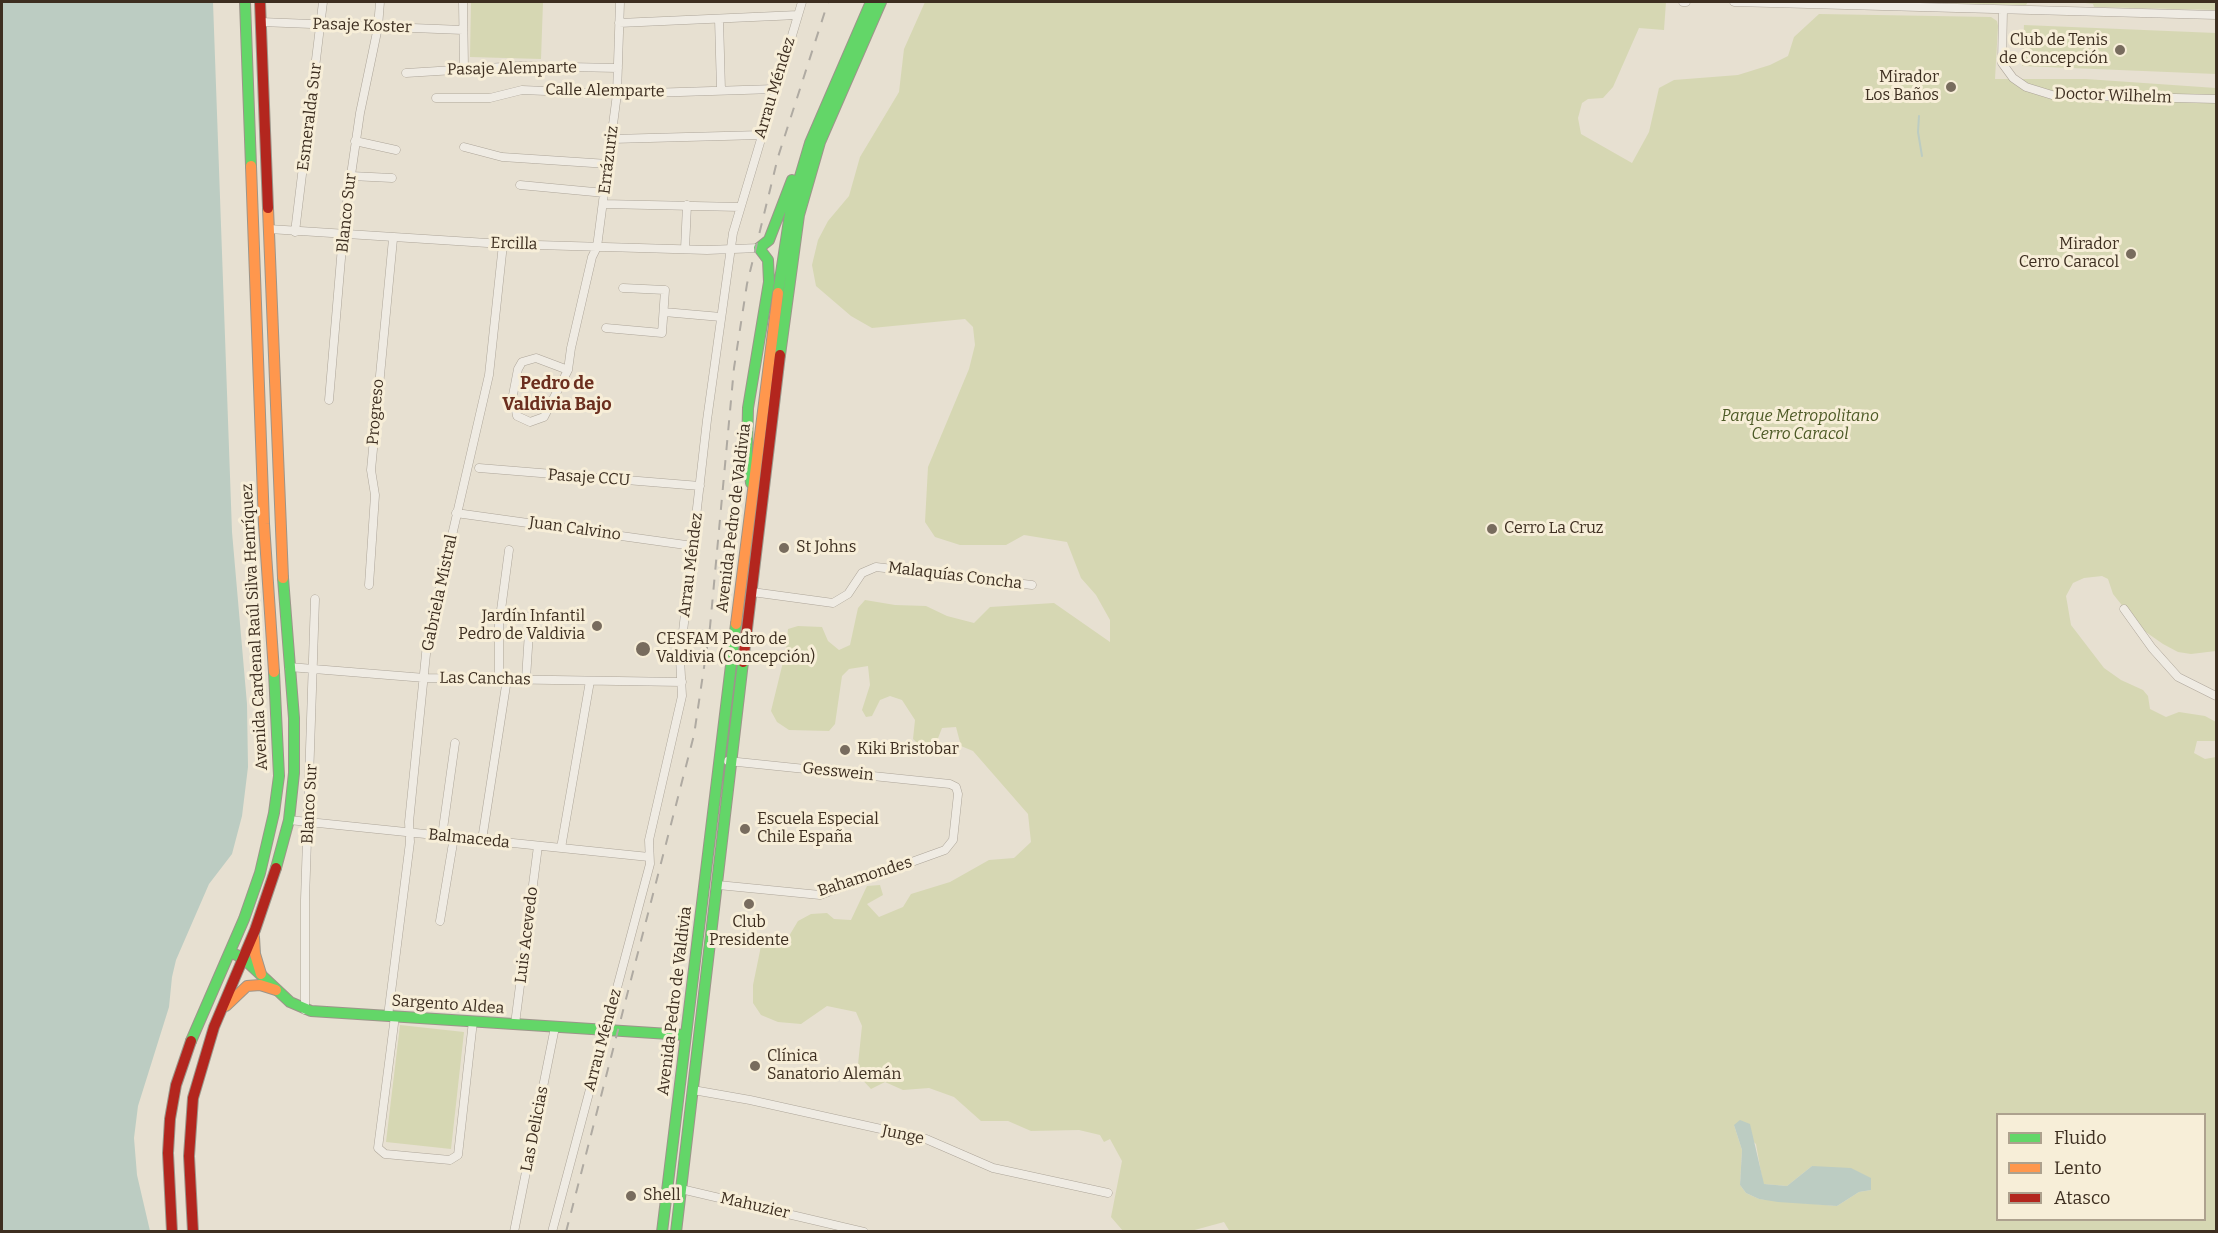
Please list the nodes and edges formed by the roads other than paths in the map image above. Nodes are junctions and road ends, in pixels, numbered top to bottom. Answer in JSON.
{"nodes":[{"id":1,"x":245,"y":2,"type":"edge"},
{"id":2,"x":260,"y":2,"type":"edge"},
{"id":3,"x":323,"y":2,"type":"edge"},
{"id":4,"x":380,"y":2,"type":"edge"},
{"id":5,"x":463,"y":2,"type":"edge"},
{"id":6,"x":620,"y":2,"type":"edge"},
{"id":7,"x":802,"y":2,"type":"edge"},
{"id":8,"x":871,"y":2,"type":"edge"},
{"id":9,"x":881,"y":2,"type":"edge"},
{"id":10,"x":1734,"y":2,"type":"edge"},
{"id":11,"x":2003,"y":10,"type":"junction"},
{"id":12,"x":798,"y":15,"type":"junction"},
{"id":13,"x":2217,"y":15,"type":"edge"},
{"id":14,"x":719,"y":18,"type":"junction"},
{"id":15,"x":261,"y":22,"type":"junction"},
{"id":16,"x":619,"y":23,"type":"junction"},
{"id":17,"x":321,"y":25,"type":"junction"},
{"id":18,"x":378,"y":27,"type":"junction"},
{"id":19,"x":463,"y":30,"type":"junction"},
{"id":20,"x":464,"y":67,"type":"junction"},
{"id":21,"x":618,"y":68,"type":"junction"},
{"id":22,"x":406,"y":73,"type":"dead end"},
{"id":23,"x":775,"y":89,"type":"junction"},
{"id":24,"x":721,"y":90,"type":"junction"},
{"id":25,"x":617,"y":94,"type":"junction"},
{"id":26,"x":436,"y":98,"type":"dead end"},
{"id":27,"x":2217,"y":99,"type":"edge"},
{"id":28,"x":761,"y":135,"type":"junction"},
{"id":29,"x":612,"y":139,"type":"junction"},
{"id":30,"x":355,"y":141,"type":"junction"},
{"id":31,"x":464,"y":147,"type":"dead end"},
{"id":32,"x":396,"y":150,"type":"dead end"},
{"id":33,"x":802,"y":164,"type":"junction"},
{"id":34,"x":609,"y":165,"type":"junction"},
{"id":35,"x":351,"y":176,"type":"junction"},
{"id":36,"x":392,"y":178,"type":"dead end"},
{"id":37,"x":520,"y":185,"type":"dead end"},
{"id":38,"x":605,"y":193,"type":"junction"},
{"id":39,"x":603,"y":204,"type":"junction"},
{"id":40,"x":687,"y":205,"type":"junction"},
{"id":41,"x":740,"y":207,"type":"junction"},
{"id":42,"x":269,"y":229,"type":"junction"},
{"id":43,"x":296,"y":232,"type":"junction"},
{"id":44,"x":344,"y":235,"type":"junction"},
{"id":45,"x":393,"y":239,"type":"junction"},
{"id":46,"x":503,"y":244,"type":"junction"},
{"id":47,"x":597,"y":247,"type":"junction"},
{"id":48,"x":759,"y":248,"type":"junction"},
{"id":49,"x":685,"y":249,"type":"junction"},
{"id":50,"x":732,"y":249,"type":"junction"},
{"id":51,"x":623,"y":288,"type":"dead end"},
{"id":52,"x":664,"y":312,"type":"junction"},
{"id":53,"x":721,"y":317,"type":"junction"},
{"id":54,"x":606,"y":328,"type":"dead end"},
{"id":55,"x":772,"y":334,"type":"junction"},
{"id":56,"x":568,"y":370,"type":"junction"},
{"id":57,"x":751,"y":391,"type":"junction"},
{"id":58,"x":329,"y":400,"type":"dead end"},
{"id":59,"x":747,"y":425,"type":"junction"},
{"id":60,"x":765,"y":441,"type":"junction"},
{"id":61,"x":479,"y":468,"type":"dead end"},
{"id":62,"x":700,"y":486,"type":"junction"},
{"id":63,"x":754,"y":495,"type":"junction"},
{"id":64,"x":456,"y":513,"type":"junction"},
{"id":65,"x":693,"y":546,"type":"junction"},
{"id":66,"x":509,"y":550,"type":"dead end"},
{"id":67,"x":369,"y":585,"type":"dead end"},
{"id":68,"x":1032,"y":585,"type":"dead end"},
{"id":69,"x":752,"y":592,"type":"junction"},
{"id":70,"x":315,"y":599,"type":"dead end"},
{"id":71,"x":2124,"y":609,"type":"dead end"},
{"id":72,"x":530,"y":616,"type":"dead end"},
{"id":73,"x":289,"y":667,"type":"junction"},
{"id":74,"x":315,"y":669,"type":"junction"},
{"id":75,"x":425,"y":678,"type":"junction"},
{"id":76,"x":503,"y":679,"type":"junction"},
{"id":77,"x":526,"y":679,"type":"junction"},
{"id":78,"x":590,"y":681,"type":"junction"},
{"id":79,"x":682,"y":682,"type":"junction"},
{"id":80,"x":2217,"y":696,"type":"edge"},
{"id":81,"x":455,"y":743,"type":"dead end"},
{"id":82,"x":719,"y":760,"type":"junction"},
{"id":83,"x":732,"y":761,"type":"junction"},
{"id":84,"x":956,"y":788,"type":"joint"},
{"id":85,"x":289,"y":820,"type":"junction"},
{"id":86,"x":310,"y":822,"type":"junction"},
{"id":87,"x":409,"y":832,"type":"junction"},
{"id":88,"x":441,"y":836,"type":"junction"},
{"id":89,"x":454,"y":837,"type":"junction"},
{"id":90,"x":482,"y":840,"type":"junction"},
{"id":91,"x":538,"y":846,"type":"junction"},
{"id":92,"x":561,"y":848,"type":"junction"},
{"id":93,"x":650,"y":857,"type":"junction"},
{"id":94,"x":718,"y":885,"type":"junction"},
{"id":95,"x":440,"y":921,"type":"dead end"},
{"id":96,"x":255,"y":930,"type":"junction"},
{"id":97,"x":230,"y":952,"type":"junction"},
{"id":98,"x":243,"y":958,"type":"junction"},
{"id":99,"x":261,"y":974,"type":"junction"},
{"id":100,"x":276,"y":990,"type":"junction"},
{"id":101,"x":305,"y":1010,"type":"junction"},
{"id":102,"x":220,"y":1014,"type":"junction"},
{"id":103,"x":392,"y":1016,"type":"junction"},
{"id":104,"x":472,"y":1022,"type":"junction"},
{"id":105,"x":515,"y":1024,"type":"junction"},
{"id":106,"x":555,"y":1027,"type":"junction"},
{"id":107,"x":700,"y":1028,"type":"junction"},
{"id":108,"x":605,"y":1030,"type":"junction"},
{"id":109,"x":686,"y":1035,"type":"junction"},
{"id":110,"x":698,"y":1049,"type":"junction"},
{"id":111,"x":693,"y":1090,"type":"junction"},
{"id":112,"x":678,"y":1095,"type":"junction"},
{"id":113,"x":668,"y":1177,"type":"junction"},
{"id":114,"x":681,"y":1189,"type":"junction"},
{"id":115,"x":1108,"y":1193,"type":"dead end"},
{"id":116,"x":172,"y":1232,"type":"edge"},
{"id":117,"x":193,"y":1232,"type":"edge"},
{"id":118,"x":514,"y":1232,"type":"edge"},
{"id":119,"x":552,"y":1232,"type":"edge"},
{"id":120,"x":662,"y":1232,"type":"edge"},
{"id":121,"x":676,"y":1232,"type":"edge"},
{"id":122,"x":864,"y":1232,"type":"edge"}],
"edges":[{"from":1,"to":97,"type":"main road","name":"Avenida Cardenal Raúl Silva Henríquez"},
{"from":2,"to":15,"type":"main road","name":"Avenida Cardenal Raúl Silva Henríquez"},
{"from":3,"to":17,"type":"street","name":"Esmeralda Sur"},
{"from":4,"to":18,"type":"street","name":"Blanco Sur"},
{"from":5,"to":19,"type":"street"},
{"from":6,"to":16,"type":"street","name":"Errázuriz"},
{"from":7,"to":12,"type":"street","name":"Arrau Méndez"},
{"from":8,"to":33,"type":"main road","name":"Avenida Pedro de Valdivia"},
{"from":9,"to":60,"type":"main road","name":"Avenida Pedro de Valdivia"},
{"from":10,"to":11,"type":"street"},
{"from":11,"to":13,"type":"street"},
{"from":11,"to":27,"type":"street","name":"Doctor Wilhelm"},
{"from":12,"to":14,"type":"street"},
{"from":12,"to":23,"type":"street","name":"Arrau Méndez"},
{"from":14,"to":16,"type":"street"},
{"from":14,"to":24,"type":"street"},
{"from":15,"to":17,"type":"street","name":"Pasaje Koster"},
{"from":15,"to":42,"type":"main road","name":"Avenida Cardenal Raúl Silva Henríquez"},
{"from":16,"to":21,"type":"street","name":"Errázuriz"},
{"from":17,"to":18,"type":"street","name":"Pasaje Koster"},
{"from":17,"to":43,"type":"street","name":"Esmeralda Sur"},
{"from":18,"to":19,"type":"street","name":"Pasaje Koster"},
{"from":18,"to":30,"type":"street","name":"Blanco Sur"},
{"from":19,"to":20,"type":"street"},
{"from":20,"to":21,"type":"street","name":"Pasaje Alemparte"},
{"from":20,"to":22,"type":"street","name":"Pasaje Alemparte"},
{"from":21,"to":25,"type":"street","name":"Errázuriz"},
{"from":23,"to":24,"type":"street","name":"Calle Alemparte"},
{"from":23,"to":28,"type":"street","name":"Arrau Méndez"},
{"from":24,"to":25,"type":"street","name":"Calle Alemparte"},
{"from":25,"to":26,"type":"street","name":"Calle Alemparte"},
{"from":25,"to":29,"type":"street","name":"Errázuriz"},
{"from":28,"to":29,"type":"street"},
{"from":28,"to":41,"type":"street","name":"Arrau Méndez"},
{"from":29,"to":34,"type":"street","name":"Errázuriz"},
{"from":30,"to":32,"type":"street"},
{"from":30,"to":35,"type":"street","name":"Blanco Sur"},
{"from":31,"to":34,"type":"street"},
{"from":33,"to":48,"type":"main road"},
{"from":33,"to":55,"type":"main road","name":"Avenida Pedro de Valdivia"},
{"from":34,"to":38,"type":"street","name":"Errázuriz"},
{"from":35,"to":36,"type":"street"},
{"from":35,"to":44,"type":"street","name":"Blanco Sur"},
{"from":37,"to":38,"type":"street"},
{"from":38,"to":39,"type":"street","name":"Errázuriz"},
{"from":39,"to":40,"type":"street"},
{"from":39,"to":47,"type":"street","name":"Errázuriz"},
{"from":40,"to":41,"type":"street"},
{"from":40,"to":49,"type":"street"},
{"from":41,"to":50,"type":"street","name":"Arrau Méndez"},
{"from":42,"to":43,"type":"street","name":"Ercilla"},
{"from":42,"to":73,"type":"main road","name":"Avenida Cardenal Raúl Silva Henríquez"},
{"from":43,"to":44,"type":"street","name":"Ercilla"},
{"from":44,"to":45,"type":"street","name":"Ercilla"},
{"from":44,"to":58,"type":"street","name":"Blanco Sur"},
{"from":45,"to":46,"type":"street","name":"Ercilla"},
{"from":45,"to":67,"type":"street","name":"Progreso"},
{"from":46,"to":47,"type":"street","name":"Ercilla"},
{"from":46,"to":64,"type":"street","name":"Gabriela Mistral"},
{"from":47,"to":49,"type":"street","name":"Ercilla"},
{"from":47,"to":56,"type":"street","name":"Errázuriz"},
{"from":48,"to":50,"type":"street","name":"Ercilla"},
{"from":48,"to":57,"type":"main road"},
{"from":49,"to":50,"type":"street","name":"Ercilla"},
{"from":50,"to":53,"type":"street","name":"Arrau Méndez"},
{"from":51,"to":52,"type":"street"},
{"from":52,"to":53,"type":"street"},
{"from":52,"to":54,"type":"street"},
{"from":53,"to":62,"type":"street","name":"Arrau Méndez"},
{"from":55,"to":57,"type":"main road"},
{"from":55,"to":60,"type":"main road","name":"Avenida Pedro de Valdivia"},
{"from":56,"to":56,"type":"street","name":"Errázuriz"},
{"from":57,"to":59,"type":"main road"},
{"from":59,"to":60,"type":"main road"},
{"from":59,"to":63,"type":"main road"},
{"from":60,"to":63,"type":"main road","name":"Avenida Pedro de Valdivia"},
{"from":60,"to":69,"type":"main road","name":"Avenida Pedro de Valdivia"},
{"from":61,"to":62,"type":"street","name":"Pasaje CCU"},
{"from":62,"to":65,"type":"street","name":"Arrau Méndez"},
{"from":63,"to":82,"type":"main road","name":"Avenida Pedro de Valdivia"},
{"from":64,"to":65,"type":"street","name":"Juan Calvino"},
{"from":64,"to":75,"type":"street","name":"Gabriela Mistral"},
{"from":65,"to":79,"type":"street","name":"Arrau Méndez"},
{"from":66,"to":76,"type":"street"},
{"from":68,"to":69,"type":"street","name":"Malaquías Concha"},
{"from":69,"to":83,"type":"main road","name":"Avenida Pedro de Valdivia"},
{"from":70,"to":74,"type":"street","name":"Blanco Sur"},
{"from":71,"to":80,"type":"street"},
{"from":72,"to":77,"type":"street"},
{"from":73,"to":74,"type":"street","name":"Las Canchas"},
{"from":73,"to":85,"type":"main road","name":"Avenida Cardenal Raúl Silva Henríquez"},
{"from":74,"to":75,"type":"street","name":"Las Canchas"},
{"from":74,"to":86,"type":"street","name":"Blanco Sur"},
{"from":75,"to":76,"type":"street","name":"Las Canchas"},
{"from":75,"to":87,"type":"street","name":"Gabriela Mistral"},
{"from":76,"to":77,"type":"street","name":"Las Canchas"},
{"from":76,"to":90,"type":"street"},
{"from":77,"to":78,"type":"street","name":"Las Canchas"},
{"from":78,"to":79,"type":"street","name":"Las Canchas"},
{"from":78,"to":92,"type":"street"},
{"from":79,"to":93,"type":"street","name":"Arrau Méndez"},
{"from":81,"to":88,"type":"street"},
{"from":82,"to":83,"type":"street","name":"Gesswein"},
{"from":82,"to":109,"type":"main road","name":"Avenida Pedro de Valdivia"},
{"from":83,"to":84,"type":"street","name":"Gesswein"},
{"from":83,"to":94,"type":"main road","name":"Avenida Pedro de Valdivia"},
{"from":84,"to":94,"type":"street","name":"Bahamondes"},
{"from":85,"to":86,"type":"street","name":"Balmaceda"},
{"from":85,"to":96,"type":"main road","name":"Avenida Cardenal Raúl Silva Henríquez"},
{"from":86,"to":87,"type":"street","name":"Balmaceda"},
{"from":86,"to":101,"type":"street","name":"Blanco Sur"},
{"from":87,"to":88,"type":"street","name":"Balmaceda"},
{"from":87,"to":103,"type":"street","name":"Gabriela Mistral"},
{"from":88,"to":89,"type":"street","name":"Balmaceda"},
{"from":89,"to":90,"type":"street","name":"Balmaceda"},
{"from":89,"to":95,"type":"street"},
{"from":90,"to":91,"type":"street","name":"Balmaceda"},
{"from":91,"to":92,"type":"street","name":"Balmaceda"},
{"from":91,"to":105,"type":"street","name":"Luis Acevedo"},
{"from":92,"to":93,"type":"street","name":"Balmaceda"},
{"from":93,"to":108,"type":"street","name":"Arrau Méndez"},
{"from":94,"to":107,"type":"main road","name":"Avenida Pedro de Valdivia"},
{"from":96,"to":98,"type":"main road","name":"Avenida Cardenal Raúl Silva Henríquez"},
{"from":96,"to":99,"type":"main road"},
{"from":97,"to":98,"type":"main road","name":"Sargento Aldea"},
{"from":97,"to":116,"type":"main road","name":"Avenida Cardenal Raúl Silva Henríquez"},
{"from":98,"to":99,"type":"main road","name":"Sargento Aldea"},
{"from":98,"to":102,"type":"main road","name":"Avenida Cardenal Raúl Silva Henríquez"},
{"from":99,"to":100,"type":"main road","name":"Sargento Aldea"},
{"from":100,"to":101,"type":"main road","name":"Sargento Aldea"},
{"from":100,"to":102,"type":"main road"},
{"from":101,"to":103,"type":"main road","name":"Sargento Aldea"},
{"from":102,"to":117,"type":"main road","name":"Avenida Cardenal Raúl Silva Henríquez"},
{"from":103,"to":104,"type":"main road","name":"Sargento Aldea"},
{"from":103,"to":104,"type":"street","name":"Gabriela Mistral"},
{"from":104,"to":105,"type":"main road","name":"Sargento Aldea"},
{"from":105,"to":106,"type":"main road","name":"Sargento Aldea"},
{"from":106,"to":108,"type":"main road","name":"Sargento Aldea"},
{"from":106,"to":118,"type":"street","name":"Las Delicias"},
{"from":107,"to":109,"type":"main road"},
{"from":107,"to":110,"type":"main road","name":"Avenida Pedro de Valdivia"},
{"from":108,"to":109,"type":"main road","name":"Sargento Aldea"},
{"from":108,"to":119,"type":"street","name":"Arrau Méndez"},
{"from":109,"to":110,"type":"main road"},
{"from":109,"to":112,"type":"main road","name":"Avenida Pedro de Valdivia"},
{"from":110,"to":111,"type":"main road","name":"Avenida Pedro de Valdivia"},
{"from":111,"to":112,"type":"main road"},
{"from":111,"to":114,"type":"main road","name":"Avenida Pedro de Valdivia"},
{"from":111,"to":115,"type":"street","name":"Junge"},
{"from":112,"to":113,"type":"main road","name":"Avenida Pedro de Valdivia"},
{"from":113,"to":114,"type":"main road"},
{"from":113,"to":120,"type":"main road","name":"Avenida Pedro de Valdivia"},
{"from":114,"to":121,"type":"main road","name":"Avenida Pedro de Valdivia"},
{"from":114,"to":122,"type":"street","name":"Mahuzier"}]}
